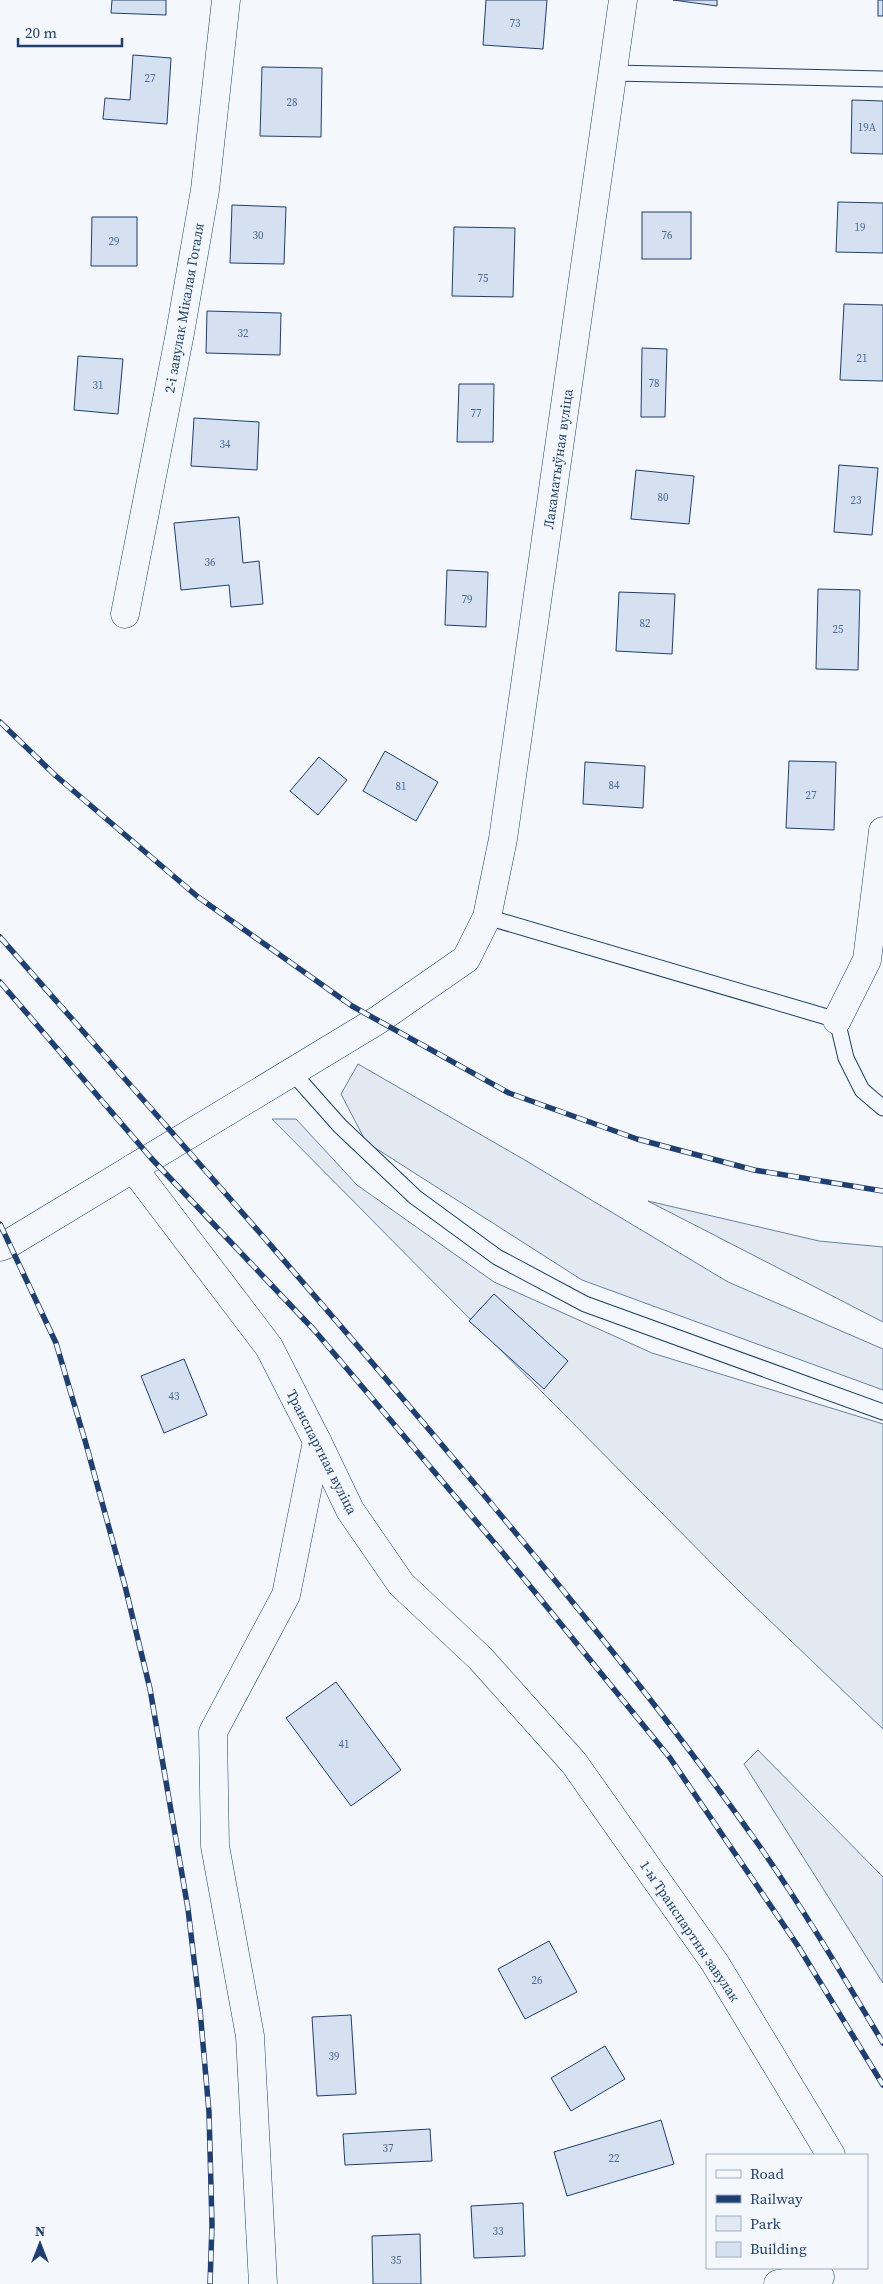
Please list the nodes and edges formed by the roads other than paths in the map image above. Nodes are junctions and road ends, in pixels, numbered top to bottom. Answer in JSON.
{"nodes":[{"id":1,"x":226,"y":0,"type":"edge"},
{"id":2,"x":623,"y":0,"type":"edge"},
{"id":3,"x":613,"y":72,"type":"junction"},
{"id":4,"x":883,"y":78,"type":"edge"},
{"id":5,"x":125,"y":614,"type":"dead end"},
{"id":6,"x":883,"y":831,"type":"edge"},
{"id":7,"x":487,"y":917,"type":"junction"},
{"id":8,"x":837,"y":1020,"type":"junction"},
{"id":9,"x":292,"y":1072,"type":"junction"},
{"id":10,"x":883,"y":1108,"type":"edge"},
{"id":11,"x":133,"y":1168,"type":"junction"},
{"id":12,"x":0,"y":1247,"type":"edge"},
{"id":13,"x":883,"y":1412,"type":"edge"},
{"id":14,"x":317,"y":1441,"type":"junction"},
{"id":15,"x":574,"y":1764,"type":"joint"},
{"id":16,"x":830,"y":2154,"type":"edge"},
{"id":17,"x":821,"y":2276,"type":"edge"},
{"id":18,"x":263,"y":2284,"type":"edge"},
{"id":19,"x":778,"y":2284,"type":"edge"}],
"edges":[{"from":1,"to":5,"type":"street","name":"2-і завулак Мікалая Гогаля"},
{"from":2,"to":3,"type":"street","name":"Лакаматыўная вуліца"},
{"from":3,"to":4,"type":"lane"},
{"from":3,"to":7,"type":"street","name":"Лакаматыўная вуліца"},
{"from":6,"to":8,"type":"street"},
{"from":7,"to":8,"type":"lane"},
{"from":7,"to":9,"type":"street","name":"Лакаматыўная вуліца"},
{"from":8,"to":10,"type":"lane"},
{"from":9,"to":11,"type":"street","name":"Лакаматыўная вуліца"},
{"from":9,"to":13,"type":"lane"},
{"from":11,"to":12,"type":"street","name":"Лакаматыўная вуліца"},
{"from":11,"to":14,"type":"street","name":"Транспартная вуліца"},
{"from":14,"to":15,"type":"street","name":"Транспартная вуліца"},
{"from":14,"to":18,"type":"street"},
{"from":15,"to":16,"type":"street","name":"1-ы Транспартны завулак"},
{"from":17,"to":19,"type":"street"}]}
